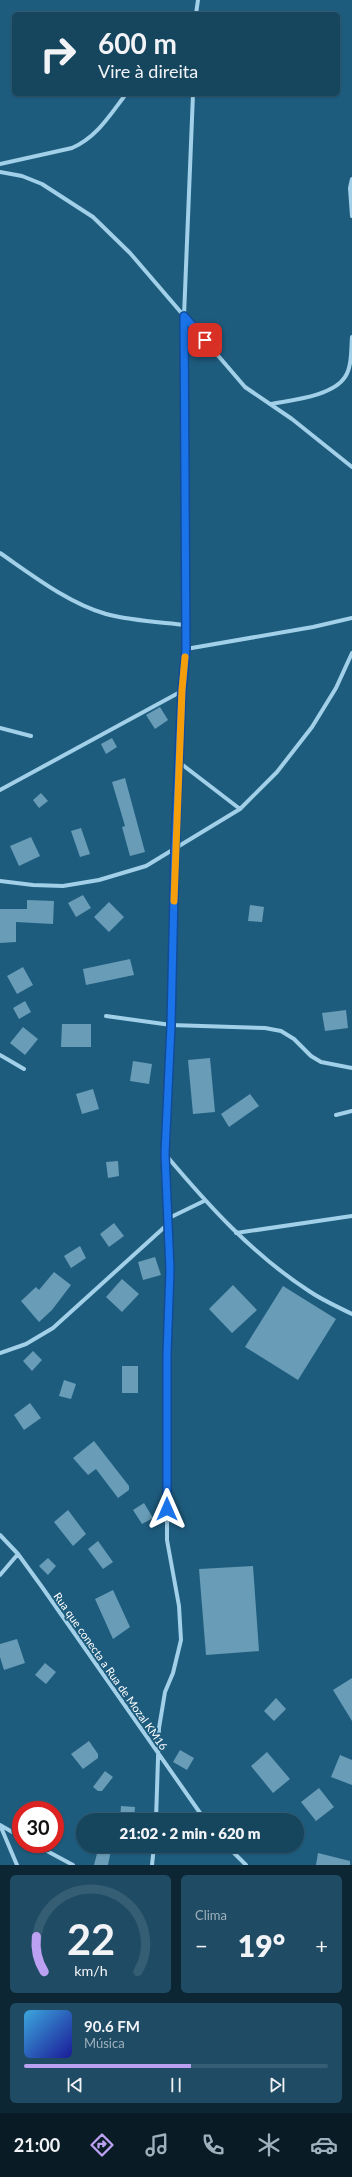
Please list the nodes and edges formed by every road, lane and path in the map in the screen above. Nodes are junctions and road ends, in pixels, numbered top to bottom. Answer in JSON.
{"nodes":[{"id":1,"x":198,"y":0,"type":"edge"},
{"id":2,"x":197,"y":12,"type":"edge"},
{"id":3,"x":124,"y":96,"type":"edge"},
{"id":4,"x":193,"y":96,"type":"edge"},
{"id":5,"x":0,"y":164,"type":"edge"},
{"id":6,"x":0,"y":172,"type":"edge"},
{"id":7,"x":352,"y":179,"type":"edge"},
{"id":8,"x":352,"y":216,"type":"edge"},
{"id":9,"x":184,"y":316,"type":"junction"},
{"id":10,"x":352,"y":337,"type":"edge"},
{"id":11,"x":271,"y":404,"type":"junction"},
{"id":12,"x":352,"y":467,"type":"edge"},
{"id":13,"x":0,"y":552,"type":"edge"},
{"id":14,"x":352,"y":618,"type":"edge"},
{"id":15,"x":186,"y":625,"type":"junction"},
{"id":16,"x":186,"y":649,"type":"junction"},
{"id":17,"x":352,"y":653,"type":"edge"},
{"id":18,"x":182,"y":690,"type":"junction"},
{"id":19,"x":0,"y":728,"type":"edge"},
{"id":20,"x":30,"y":736,"type":"dead end"},
{"id":21,"x":180,"y":763,"type":"junction"},
{"id":22,"x":0,"y":790,"type":"edge"},
{"id":23,"x":240,"y":809,"type":"junction"},
{"id":24,"x":175,"y":850,"type":"junction"},
{"id":25,"x":0,"y":881,"type":"edge"},
{"id":26,"x":106,"y":1016,"type":"dead end"},
{"id":27,"x":171,"y":1025,"type":"junction"},
{"id":28,"x":0,"y":1054,"type":"edge"},
{"id":29,"x":24,"y":1068,"type":"dead end"},
{"id":30,"x":352,"y":1068,"type":"edge"},
{"id":31,"x":352,"y":1111,"type":"edge"},
{"id":32,"x":336,"y":1115,"type":"dead end"},
{"id":33,"x":165,"y":1154,"type":"junction"},
{"id":34,"x":204,"y":1201,"type":"junction"},
{"id":35,"x":352,"y":1216,"type":"edge"},
{"id":36,"x":169,"y":1218,"type":"junction"},
{"id":37,"x":169,"y":1223,"type":"junction"},
{"id":38,"x":236,"y":1233,"type":"junction"},
{"id":39,"x":352,"y":1314,"type":"edge"},
{"id":40,"x":0,"y":1352,"type":"edge"},
{"id":41,"x":0,"y":1536,"type":"edge"},
{"id":42,"x":18,"y":1554,"type":"junction"},
{"id":43,"x":0,"y":1575,"type":"edge"},
{"id":44,"x":159,"y":1756,"type":"junction"},
{"id":45,"x":156,"y":1813,"type":"edge"},
{"id":46,"x":200,"y":1813,"type":"edge"},
{"id":47,"x":0,"y":1825,"type":"edge"},
{"id":48,"x":12,"y":1832,"type":"edge"},
{"id":49,"x":50,"y":1853,"type":"edge"},
{"id":50,"x":153,"y":1853,"type":"edge"},
{"id":51,"x":234,"y":1853,"type":"edge"},
{"id":52,"x":69,"y":1864,"type":"edge"},
{"id":53,"x":17,"y":1865,"type":"edge"},
{"id":54,"x":152,"y":1865,"type":"edge"},
{"id":55,"x":246,"y":1865,"type":"edge"}],
"edges":[{"from":1,"to":2,"type":"street"},
{"from":3,"to":5,"type":"street"},
{"from":4,"to":9,"type":"street"},
{"from":6,"to":9,"type":"street"},
{"from":7,"to":8,"type":"street"},
{"from":9,"to":11,"type":"street"},
{"from":9,"to":15,"type":"street"},
{"from":10,"to":11,"type":"street"},
{"from":11,"to":12,"type":"street"},
{"from":13,"to":15,"type":"street"},
{"from":14,"to":16,"type":"street"},
{"from":15,"to":16,"type":"street"},
{"from":16,"to":18,"type":"street"},
{"from":17,"to":23,"type":"street"},
{"from":18,"to":21,"type":"street"},
{"from":18,"to":22,"type":"street"},
{"from":19,"to":20,"type":"street"},
{"from":21,"to":23,"type":"street"},
{"from":21,"to":24,"type":"street"},
{"from":23,"to":24,"type":"street"},
{"from":24,"to":25,"type":"street"},
{"from":24,"to":27,"type":"street"},
{"from":26,"to":27,"type":"street"},
{"from":27,"to":30,"type":"street"},
{"from":27,"to":33,"type":"street"},
{"from":28,"to":29,"type":"street"},
{"from":31,"to":32,"type":"street"},
{"from":33,"to":34,"type":"street"},
{"from":33,"to":36,"type":"street"},
{"from":34,"to":36,"type":"street"},
{"from":34,"to":38,"type":"street"},
{"from":35,"to":38,"type":"street"},
{"from":36,"to":37,"type":"street"},
{"from":37,"to":40,"type":"street"},
{"from":37,"to":44,"type":"street"},
{"from":38,"to":39,"type":"street"},
{"from":41,"to":42,"type":"street","name":"Rua que conecta a Rua de Mozal KM16"},
{"from":42,"to":43,"type":"street"},
{"from":42,"to":44,"type":"street","name":"Rua que conecta a Rua de Mozal KM16"},
{"from":44,"to":45,"type":"street"},
{"from":44,"to":46,"type":"street","name":"Rua que conecta a Rua de Mozal KM16"},
{"from":47,"to":48,"type":"street"},
{"from":47,"to":53,"type":"street"},
{"from":49,"to":52,"type":"street"},
{"from":50,"to":54,"type":"street"},
{"from":51,"to":55,"type":"street"}]}
